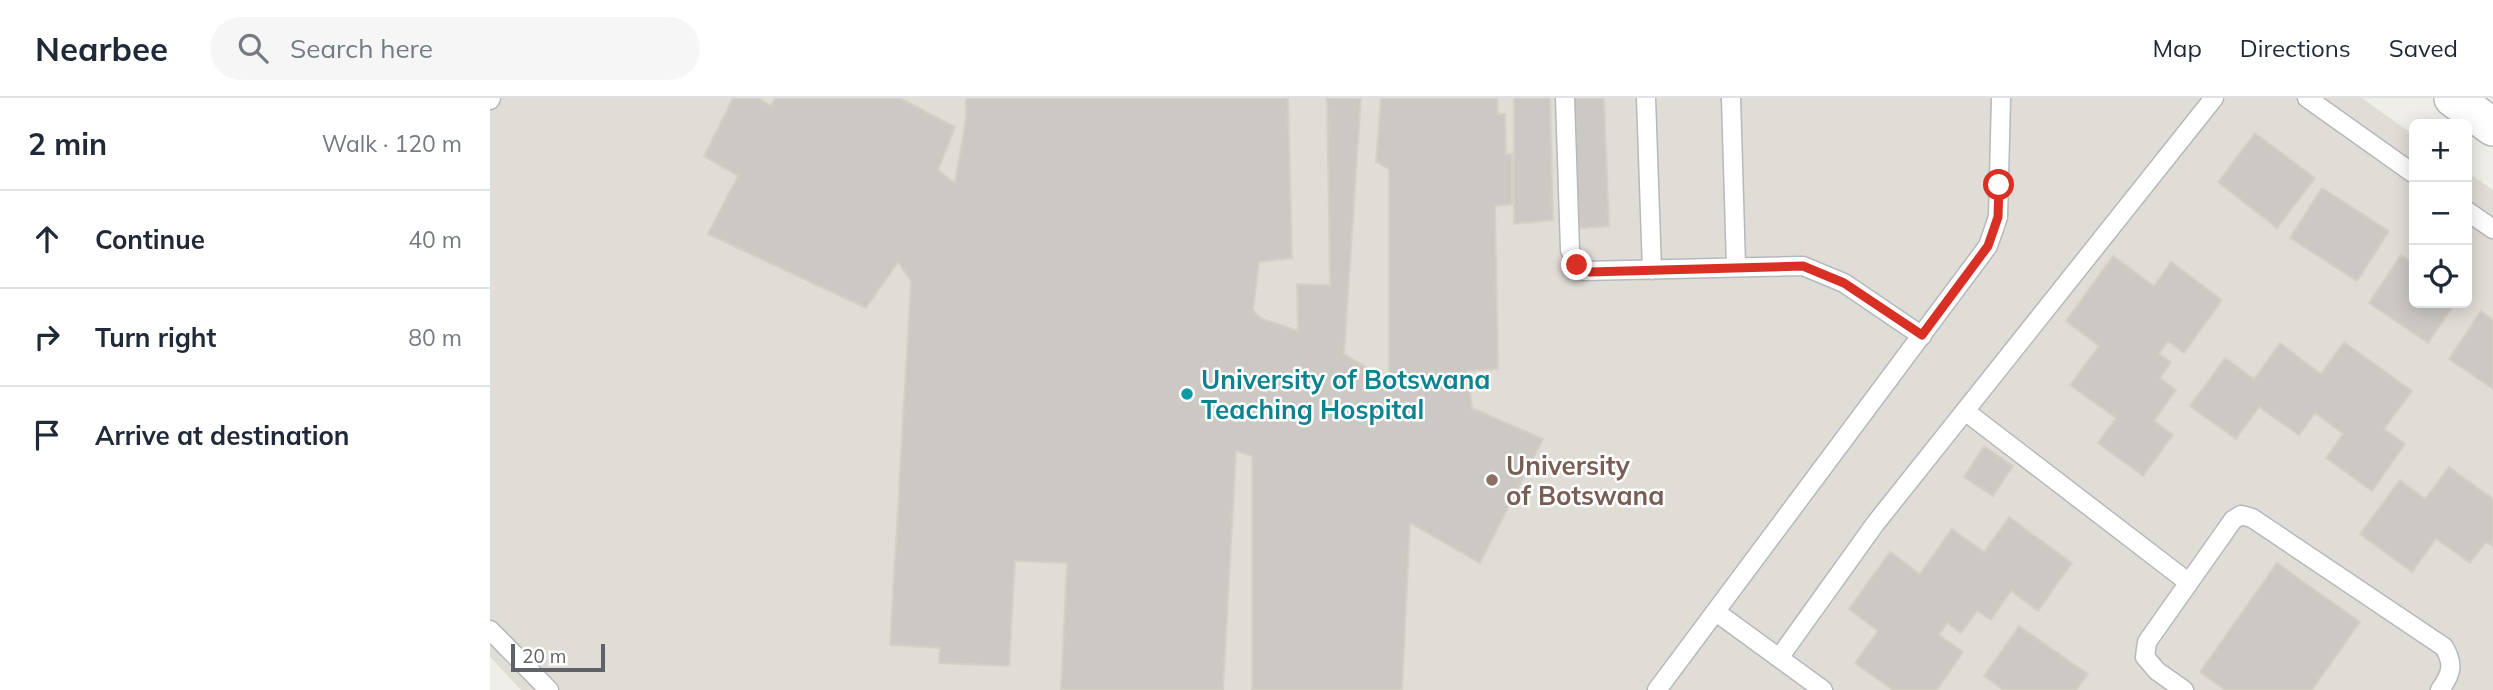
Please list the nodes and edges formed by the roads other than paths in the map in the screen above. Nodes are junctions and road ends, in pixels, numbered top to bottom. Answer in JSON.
{"nodes":[{"id":1,"x":1565,"y":98,"type":"edge"},
{"id":2,"x":1646,"y":98,"type":"edge"},
{"id":3,"x":1731,"y":98,"type":"edge"},
{"id":4,"x":2001,"y":98,"type":"edge"},
{"id":5,"x":2214,"y":98,"type":"edge"},
{"id":6,"x":2307,"y":98,"type":"edge"},
{"id":7,"x":2453,"y":98,"type":"edge"},
{"id":8,"x":2493,"y":127,"type":"edge"},
{"id":9,"x":2409,"y":170,"type":"edge"},
{"id":10,"x":2472,"y":214,"type":"edge"},
{"id":11,"x":2493,"y":229,"type":"edge"},
{"id":12,"x":1735,"y":267,"type":"junction"},
{"id":13,"x":1652,"y":270,"type":"junction"},
{"id":14,"x":1922,"y":335,"type":"junction"},
{"id":15,"x":1965,"y":411,"type":"junction"},
{"id":16,"x":2188,"y":582,"type":"junction"},
{"id":17,"x":1716,"y":612,"type":"junction"},
{"id":18,"x":490,"y":630,"type":"edge"},
{"id":19,"x":1779,"y":658,"type":"junction"},
{"id":20,"x":549,"y":690,"type":"edge"},
{"id":21,"x":1657,"y":690,"type":"edge"},
{"id":22,"x":1823,"y":690,"type":"edge"},
{"id":23,"x":2184,"y":690,"type":"edge"},
{"id":24,"x":2441,"y":690,"type":"edge"}],
"edges":[{"from":1,"to":13,"type":"lane"},
{"from":2,"to":13,"type":"lane"},
{"from":3,"to":12,"type":"lane"},
{"from":4,"to":14,"type":"lane"},
{"from":5,"to":15,"type":"lane"},
{"from":6,"to":9,"type":"lane"},
{"from":7,"to":8,"type":"street"},
{"from":10,"to":11,"type":"lane"},
{"from":12,"to":13,"type":"lane"},
{"from":12,"to":14,"type":"lane"},
{"from":14,"to":17,"type":"lane"},
{"from":15,"to":16,"type":"lane"},
{"from":15,"to":19,"type":"lane"},
{"from":16,"to":23,"type":"lane"},
{"from":16,"to":24,"type":"lane"},
{"from":17,"to":19,"type":"lane"},
{"from":17,"to":21,"type":"lane"},
{"from":18,"to":20,"type":"lane"},
{"from":19,"to":22,"type":"lane"}]}
